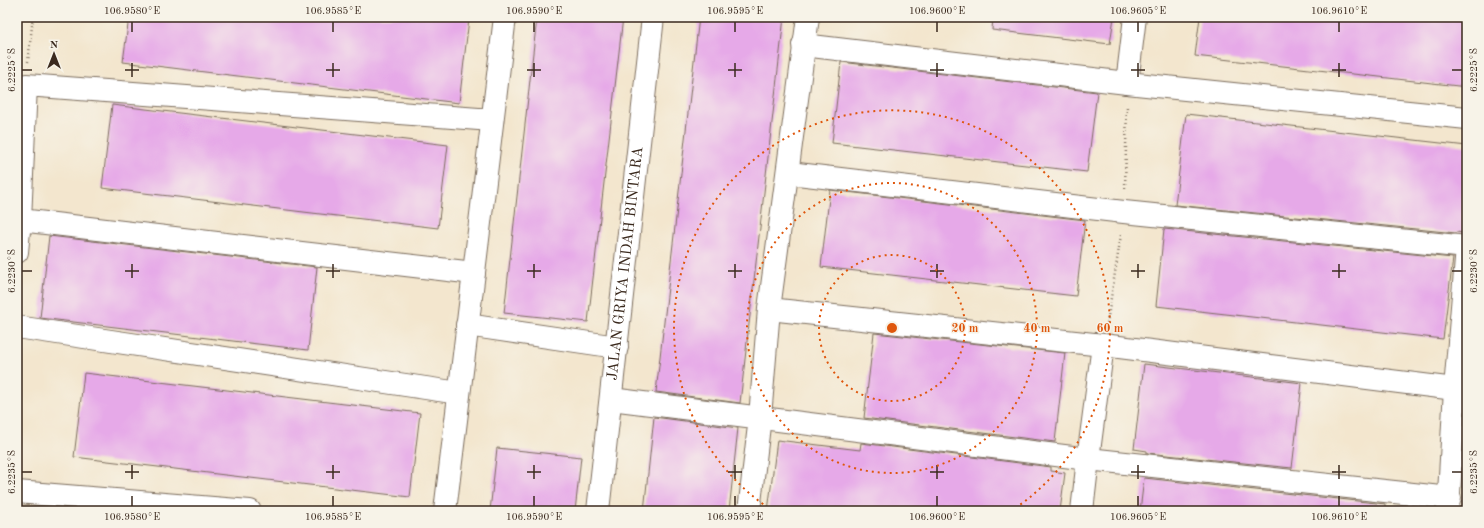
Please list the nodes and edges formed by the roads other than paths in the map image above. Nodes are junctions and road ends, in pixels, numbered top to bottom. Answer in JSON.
{"nodes":[{"id":1,"x":505,"y":17,"type":"edge"},
{"id":2,"x":653,"y":17,"type":"edge"},
{"id":3,"x":808,"y":17,"type":"edge"},
{"id":4,"x":1136,"y":17,"type":"edge"},
{"id":5,"x":803,"y":45,"type":"junction"},
{"id":6,"x":1127,"y":83,"type":"junction"},
{"id":7,"x":1467,"y":118,"type":"edge"},
{"id":8,"x":492,"y":120,"type":"junction"},
{"id":9,"x":788,"y":173,"type":"junction"},
{"id":10,"x":20,"y":220,"type":"junction"},
{"id":11,"x":1467,"y":248,"type":"edge"},
{"id":12,"x":17,"y":252,"type":"edge"},
{"id":13,"x":474,"y":273,"type":"junction"},
{"id":14,"x":769,"y":309,"type":"junction"},
{"id":15,"x":467,"y":325,"type":"junction"},
{"id":16,"x":17,"y":327,"type":"edge"},
{"id":17,"x":1103,"y":345,"type":"junction"},
{"id":18,"x":618,"y":347,"type":"junction"},
{"id":19,"x":1455,"y":388,"type":"junction"},
{"id":20,"x":459,"y":393,"type":"junction"},
{"id":21,"x":611,"y":399,"type":"junction"},
{"id":22,"x":760,"y":418,"type":"junction"},
{"id":23,"x":1088,"y":458,"type":"junction"},
{"id":24,"x":17,"y":492,"type":"edge"},
{"id":25,"x":1449,"y":504,"type":"edge"},
{"id":26,"x":250,"y":511,"type":"edge"},
{"id":27,"x":445,"y":511,"type":"edge"},
{"id":28,"x":598,"y":511,"type":"edge"},
{"id":29,"x":749,"y":511,"type":"edge"},
{"id":30,"x":1082,"y":511,"type":"edge"}],
"edges":[{"from":1,"to":8,"type":"street"},
{"from":2,"to":18,"type":"street","name":"JALAN GRIYA INDAH BINTARA"},
{"from":3,"to":5,"type":"street"},
{"from":4,"to":6,"type":"street"},
{"from":5,"to":6,"type":"street"},
{"from":5,"to":9,"type":"street"},
{"from":6,"to":7,"type":"street"},
{"from":8,"to":10,"type":"street"},
{"from":8,"to":13,"type":"street"},
{"from":9,"to":11,"type":"street"},
{"from":9,"to":14,"type":"street"},
{"from":10,"to":12,"type":"street"},
{"from":10,"to":13,"type":"street"},
{"from":11,"to":19,"type":"street"},
{"from":13,"to":15,"type":"street"},
{"from":14,"to":17,"type":"street"},
{"from":14,"to":22,"type":"street"},
{"from":15,"to":18,"type":"street"},
{"from":15,"to":20,"type":"street"},
{"from":16,"to":20,"type":"street"},
{"from":17,"to":19,"type":"street"},
{"from":17,"to":23,"type":"street"},
{"from":18,"to":21,"type":"street","name":"JALAN GRIYA INDAH BINTARA"},
{"from":19,"to":25,"type":"street"},
{"from":20,"to":27,"type":"street"},
{"from":21,"to":22,"type":"street"},
{"from":21,"to":28,"type":"street","name":"JALAN GRIYA INDAH BINTARA"},
{"from":22,"to":23,"type":"street"},
{"from":22,"to":29,"type":"street"},
{"from":23,"to":25,"type":"street"},
{"from":23,"to":30,"type":"street"},
{"from":24,"to":26,"type":"street"}]}
